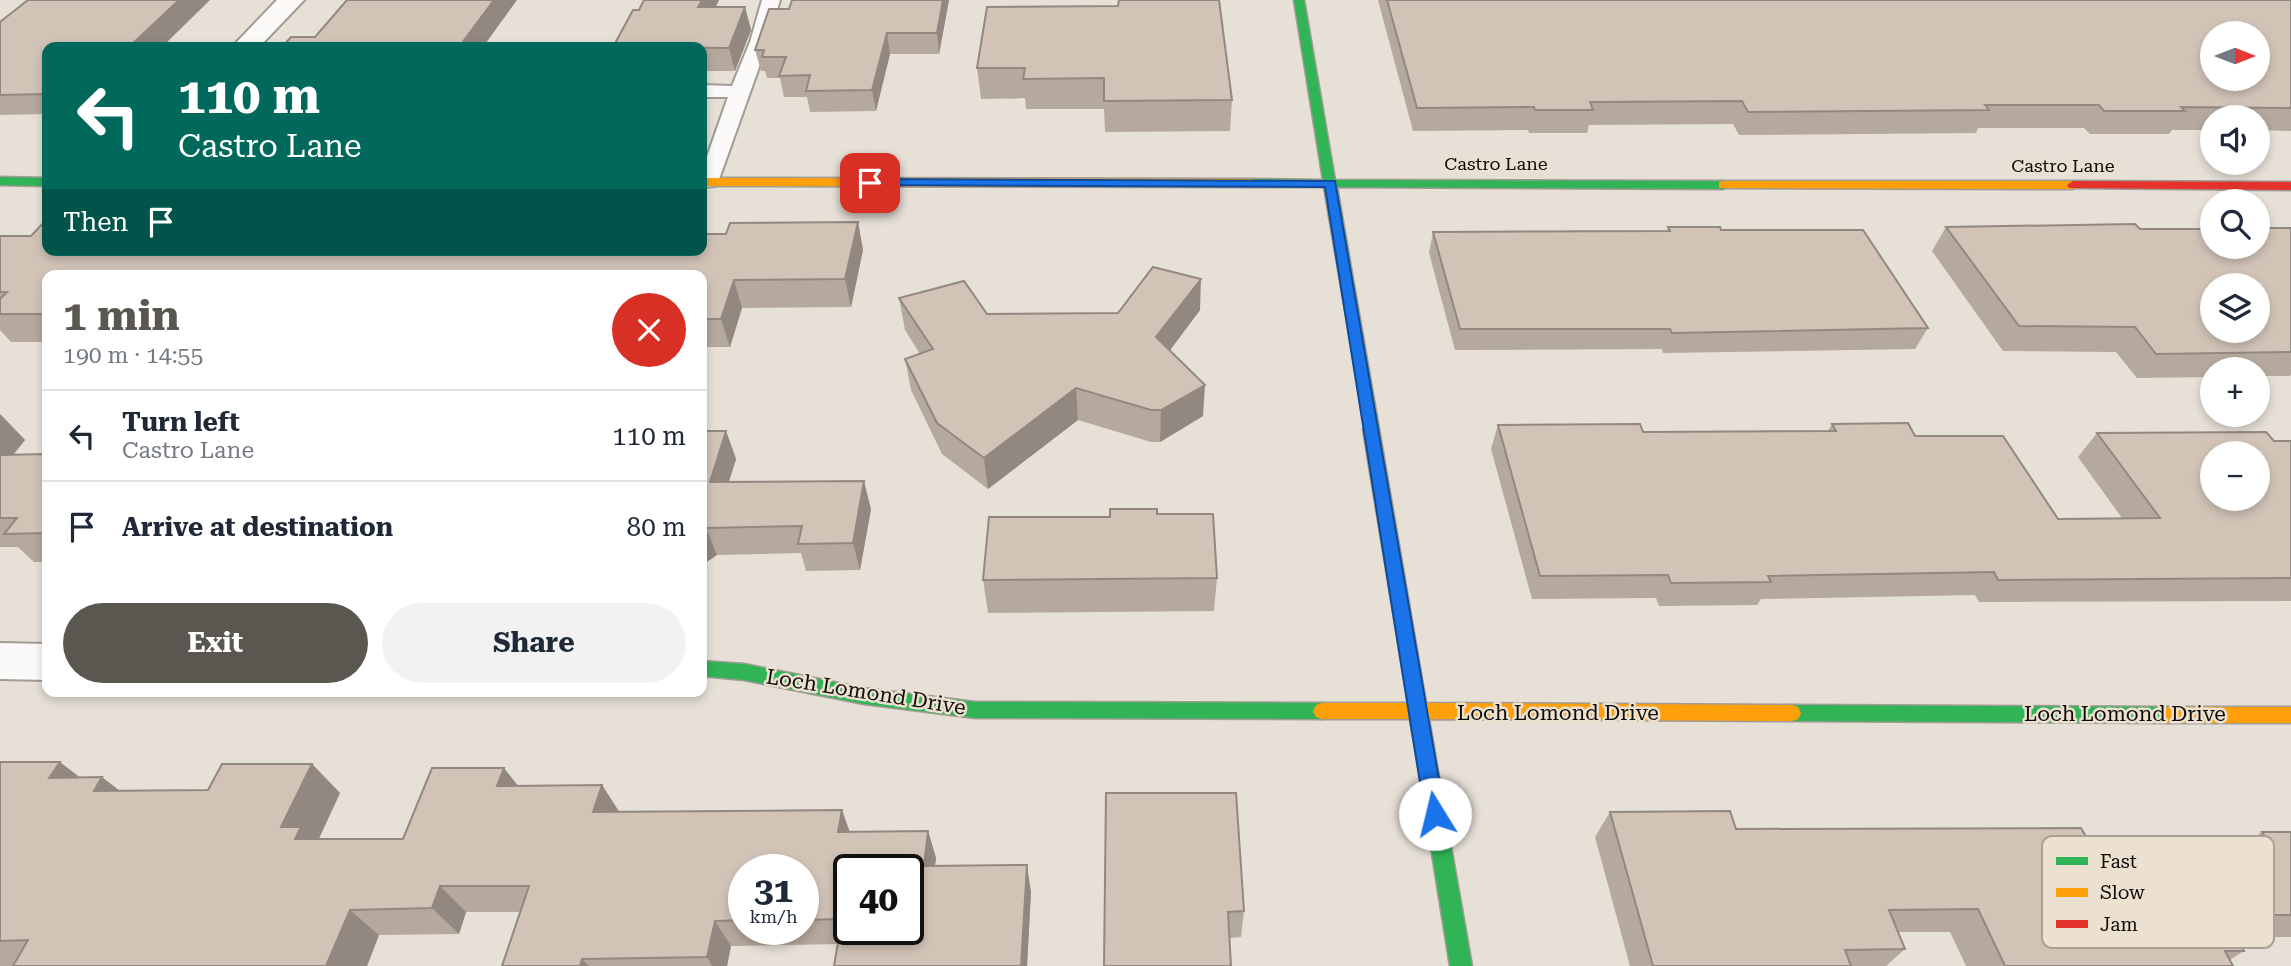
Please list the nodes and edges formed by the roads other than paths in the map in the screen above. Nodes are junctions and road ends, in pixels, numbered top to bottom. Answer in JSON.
{"nodes":[{"id":1,"x":290,"y":0,"type":"edge"},
{"id":2,"x":771,"y":0,"type":"edge"},
{"id":3,"x":1299,"y":0,"type":"edge"},
{"id":4,"x":251,"y":42,"type":"edge"},
{"id":5,"x":707,"y":91,"type":"edge"},
{"id":6,"x":739,"y":92,"type":"junction"},
{"id":7,"x":707,"y":177,"type":"edge"},
{"id":8,"x":0,"y":181,"type":"edge"},
{"id":9,"x":42,"y":182,"type":"edge"},
{"id":10,"x":707,"y":182,"type":"edge"},
{"id":11,"x":1331,"y":183,"type":"junction"},
{"id":12,"x":2291,"y":186,"type":"edge"},
{"id":13,"x":0,"y":661,"type":"edge"},
{"id":14,"x":42,"y":662,"type":"edge"},
{"id":15,"x":707,"y":668,"type":"edge"},
{"id":16,"x":1418,"y":713,"type":"junction"},
{"id":17,"x":2291,"y":715,"type":"edge"},
{"id":18,"x":1461,"y":966,"type":"edge"}],
"edges":[{"from":1,"to":4,"type":"street"},
{"from":2,"to":6,"type":"lane"},
{"from":3,"to":11,"type":"street"},
{"from":5,"to":6,"type":"lane"},
{"from":6,"to":7,"type":"lane"},
{"from":8,"to":9,"type":"street"},
{"from":10,"to":11,"type":"street","name":"Castro Lane"},
{"from":11,"to":12,"type":"street","name":"Castro Lane"},
{"from":11,"to":16,"type":"street"},
{"from":13,"to":14,"type":"street"},
{"from":15,"to":16,"type":"street","name":"Loch Lomond Drive"},
{"from":16,"to":17,"type":"street","name":"Loch Lomond Drive"},
{"from":16,"to":18,"type":"street"}]}
